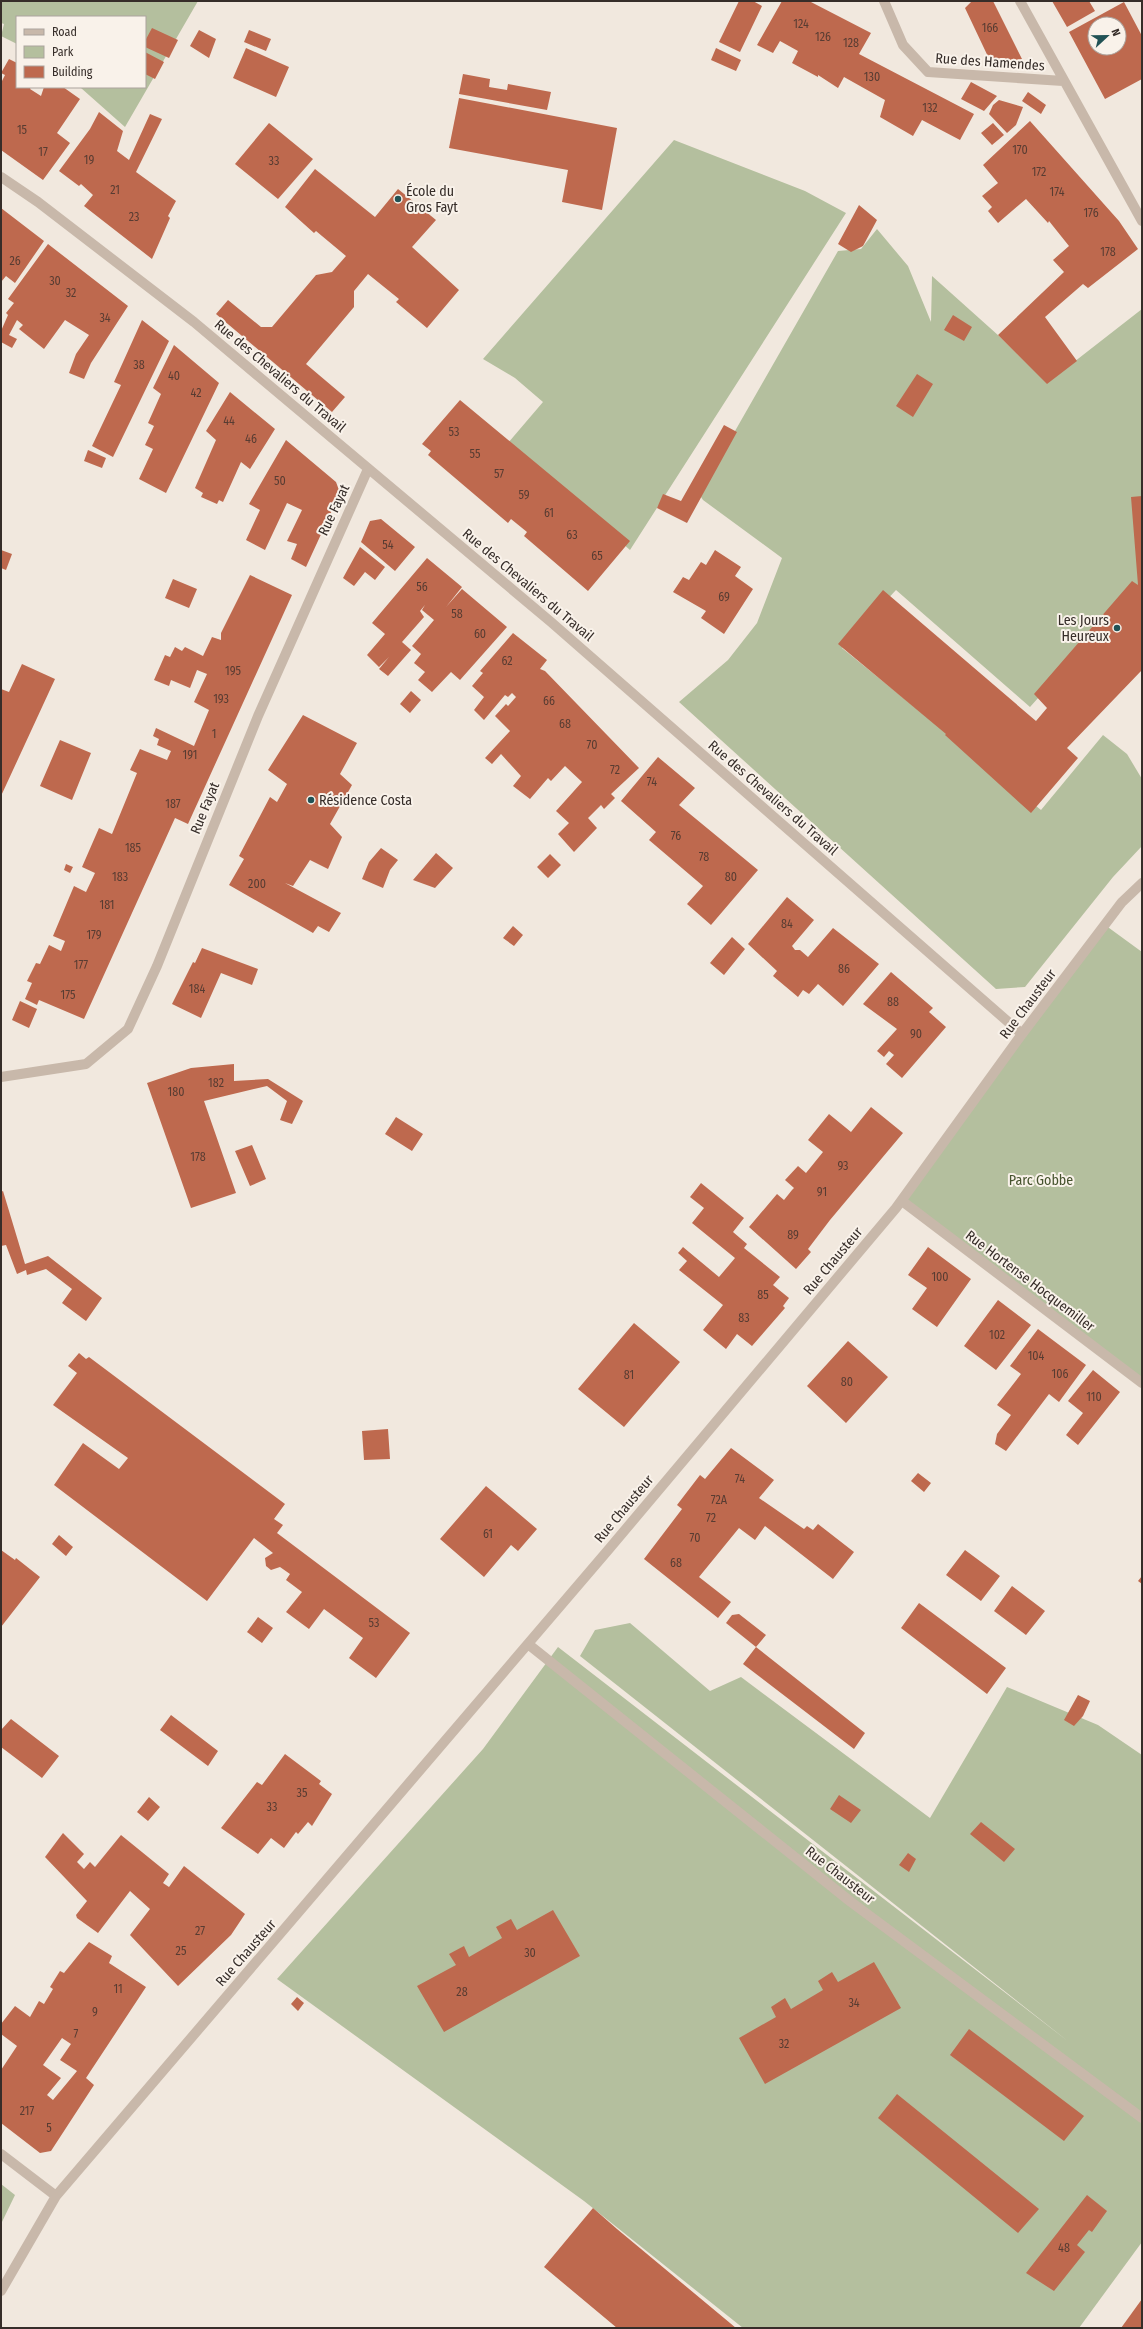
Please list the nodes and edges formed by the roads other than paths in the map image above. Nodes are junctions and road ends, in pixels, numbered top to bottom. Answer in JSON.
{"nodes":[{"id":1,"x":884,"y":1,"type":"edge"},
{"id":2,"x":1020,"y":1,"type":"edge"},
{"id":3,"x":1063,"y":81,"type":"junction"},
{"id":4,"x":1,"y":177,"type":"edge"},
{"id":5,"x":1142,"y":221,"type":"edge"},
{"id":6,"x":368,"y":470,"type":"junction"},
{"id":7,"x":1142,"y":883,"type":"edge"},
{"id":8,"x":1022,"y":1034,"type":"junction"},
{"id":9,"x":1,"y":1078,"type":"edge"},
{"id":10,"x":902,"y":1201,"type":"junction"},
{"id":11,"x":1142,"y":1383,"type":"edge"},
{"id":12,"x":528,"y":1644,"type":"junction"},
{"id":13,"x":1142,"y":2118,"type":"edge"},
{"id":14,"x":1,"y":2154,"type":"edge"},
{"id":15,"x":56,"y":2196,"type":"junction"},
{"id":16,"x":1,"y":2291,"type":"edge"}],
"edges":[{"from":1,"to":3,"type":"street","name":"Rue des Hamendes"},
{"from":2,"to":3,"type":"street","name":"Rue des Hamendes"},
{"from":3,"to":5,"type":"street","name":"Rue des Hamendes"},
{"from":4,"to":6,"type":"street","name":"Rue des Chevaliers du Travail"},
{"from":6,"to":8,"type":"street","name":"Rue des Chevaliers du Travail"},
{"from":6,"to":9,"type":"street","name":"Rue Fayat"},
{"from":7,"to":8,"type":"street","name":"Rue Chausteur"},
{"from":8,"to":10,"type":"street","name":"Rue Chausteur"},
{"from":10,"to":11,"type":"street","name":"Rue Hortense Hocquemiller"},
{"from":10,"to":12,"type":"street","name":"Rue Chausteur"},
{"from":12,"to":13,"type":"street","name":"Rue Chausteur"},
{"from":12,"to":15,"type":"street","name":"Rue Chausteur"},
{"from":14,"to":15,"type":"street"},
{"from":15,"to":16,"type":"street","name":"Rue Chausteur"}]}
